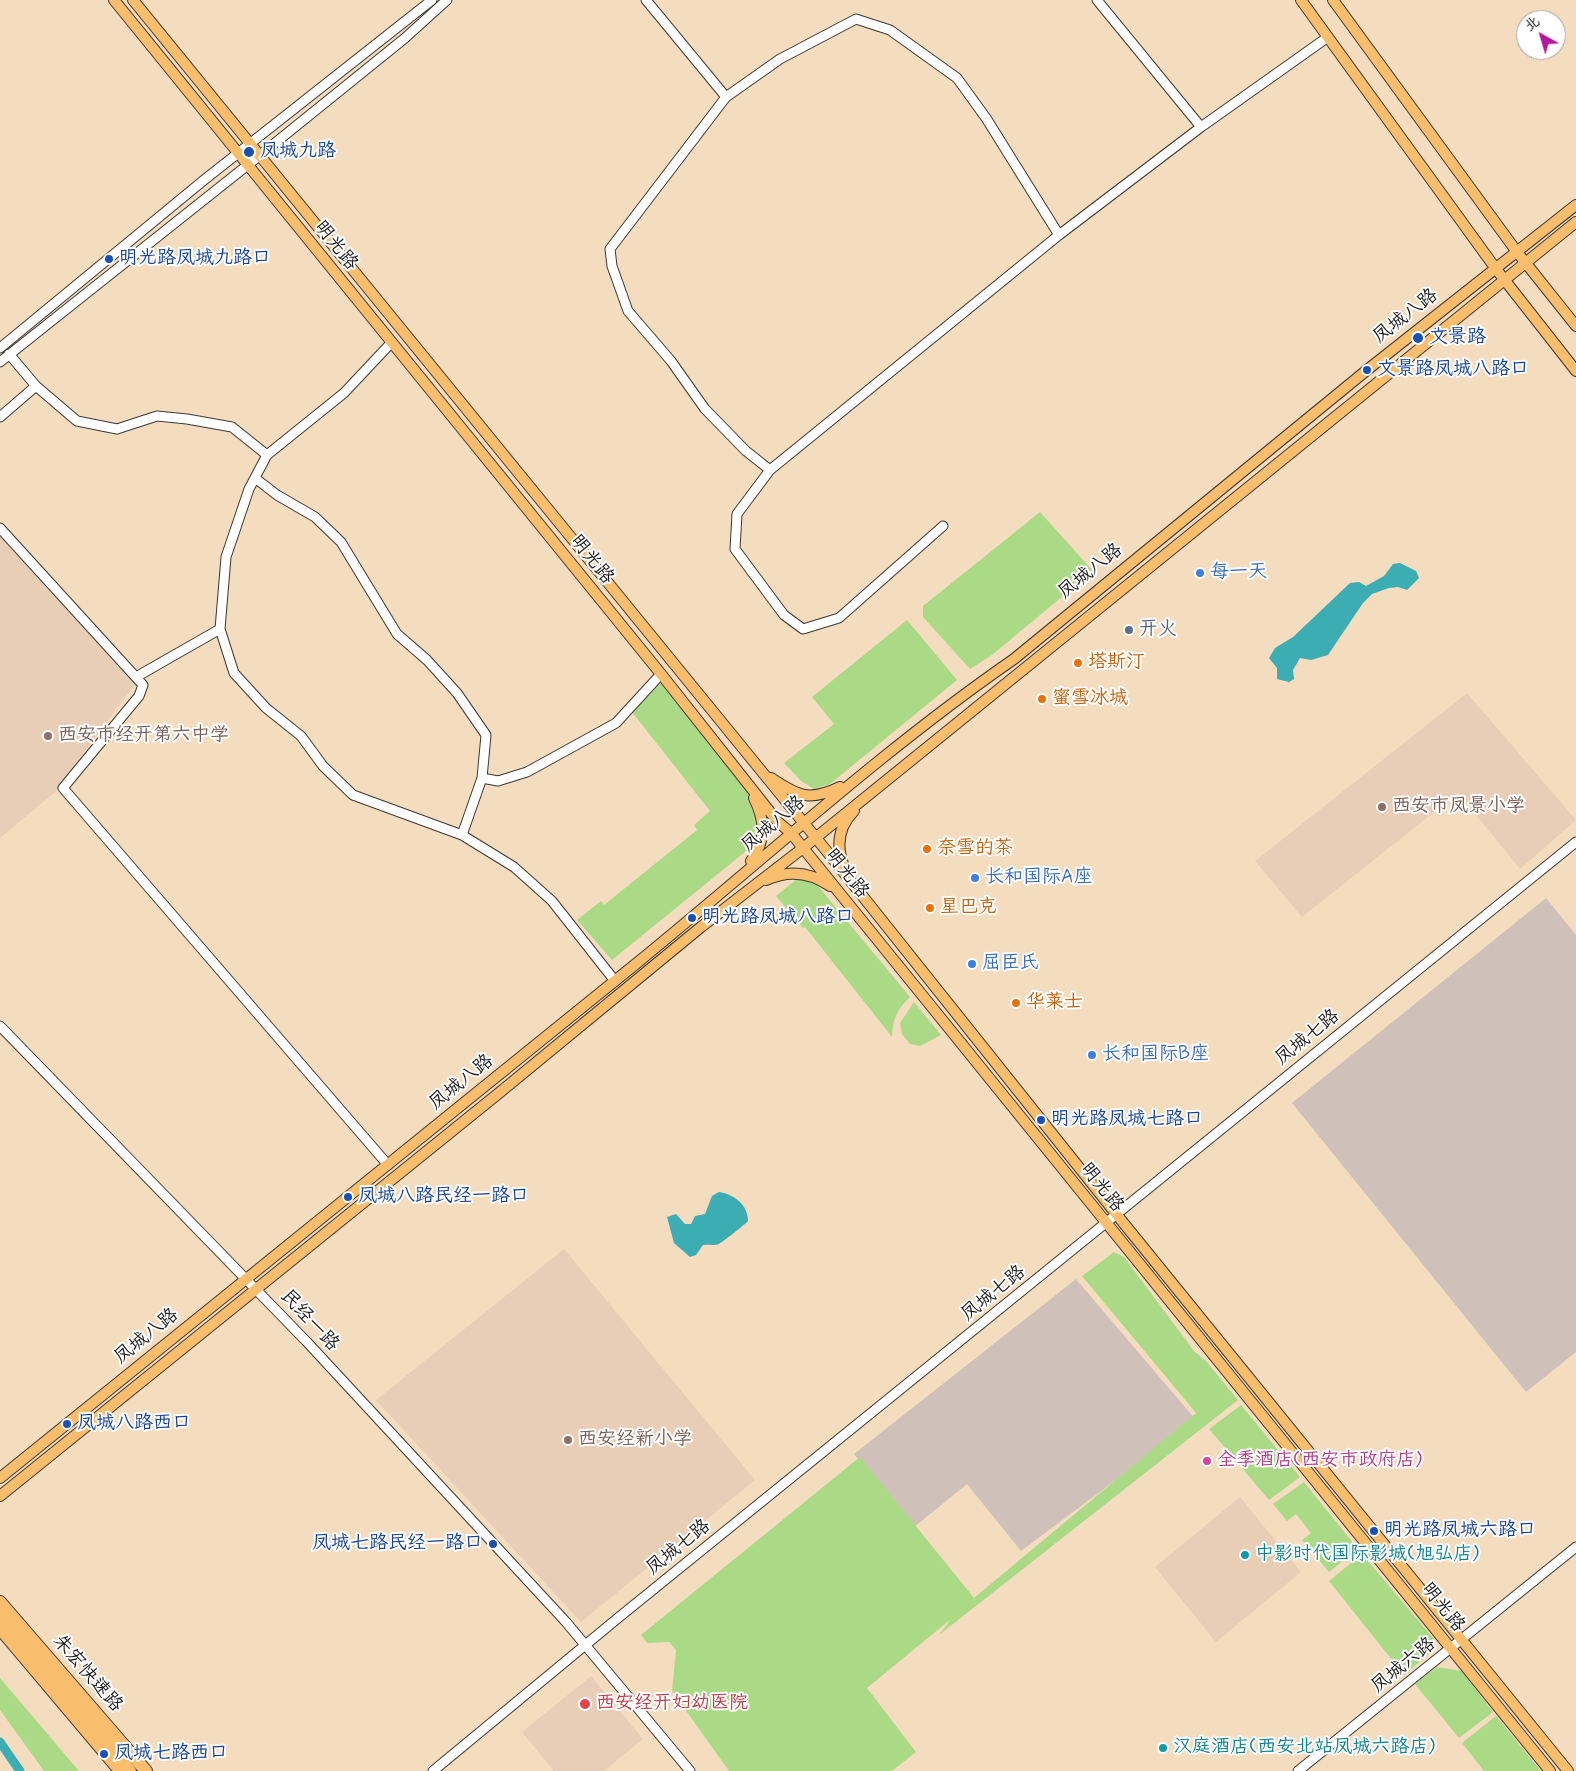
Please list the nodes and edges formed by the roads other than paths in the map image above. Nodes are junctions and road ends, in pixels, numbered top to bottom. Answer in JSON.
{"nodes":[{"id":1,"x":114,"y":0,"type":"edge"},
{"id":2,"x":133,"y":0,"type":"edge"},
{"id":3,"x":432,"y":0,"type":"edge"},
{"id":4,"x":447,"y":0,"type":"edge"},
{"id":5,"x":646,"y":0,"type":"edge"},
{"id":6,"x":1097,"y":0,"type":"edge"},
{"id":7,"x":1301,"y":0,"type":"edge"},
{"id":8,"x":1333,"y":0,"type":"edge"},
{"id":9,"x":1328,"y":37,"type":"junction"},
{"id":10,"x":726,"y":97,"type":"junction"},
{"id":11,"x":1201,"y":127,"type":"junction"},
{"id":12,"x":249,"y":144,"type":"junction"},
{"id":13,"x":237,"y":153,"type":"junction"},
{"id":14,"x":259,"y":156,"type":"junction"},
{"id":15,"x":247,"y":165,"type":"junction"},
{"id":16,"x":1576,"y":205,"type":"edge"},
{"id":17,"x":1576,"y":222,"type":"edge"},
{"id":18,"x":1059,"y":235,"type":"junction"},
{"id":19,"x":1517,"y":252,"type":"junction"},
{"id":20,"x":1526,"y":264,"type":"junction"},
{"id":21,"x":1496,"y":269,"type":"junction"},
{"id":22,"x":1505,"y":281,"type":"junction"},
{"id":23,"x":1576,"y":326,"type":"edge"},
{"id":24,"x":391,"y":342,"type":"junction"},
{"id":25,"x":0,"y":348,"type":"edge"},
{"id":26,"x":9,"y":354,"type":"junction"},
{"id":27,"x":0,"y":362,"type":"edge"},
{"id":28,"x":1576,"y":371,"type":"edge"},
{"id":29,"x":36,"y":386,"type":"junction"},
{"id":30,"x":0,"y":417,"type":"edge"},
{"id":31,"x":267,"y":455,"type":"junction"},
{"id":32,"x":770,"y":470,"type":"junction"},
{"id":33,"x":255,"y":478,"type":"junction"},
{"id":34,"x":943,"y":526,"type":"dead end"},
{"id":35,"x":0,"y":528,"type":"edge"},
{"id":36,"x":220,"y":629,"type":"junction"},
{"id":37,"x":661,"y":674,"type":"junction"},
{"id":38,"x":136,"y":677,"type":"junction"},
{"id":39,"x":761,"y":771,"type":"junction"},
{"id":40,"x":858,"y":777,"type":"junction"},
{"id":41,"x":482,"y":778,"type":"junction"},
{"id":42,"x":747,"y":783,"type":"junction"},
{"id":43,"x":872,"y":791,"type":"junction"},
{"id":44,"x":803,"y":822,"type":"junction"},
{"id":45,"x":791,"y":833,"type":"junction"},
{"id":46,"x":462,"y":835,"type":"junction"},
{"id":47,"x":815,"y":838,"type":"junction"},
{"id":48,"x":1576,"y":842,"type":"edge"},
{"id":49,"x":803,"y":848,"type":"junction"},
{"id":50,"x":740,"y":876,"type":"junction"},
{"id":51,"x":852,"y":883,"type":"junction"},
{"id":52,"x":750,"y":889,"type":"junction"},
{"id":53,"x":840,"y":894,"type":"junction"},
{"id":54,"x":615,"y":981,"type":"junction"},
{"id":55,"x":0,"y":1026,"type":"edge"},
{"id":56,"x":388,"y":1165,"type":"junction"},
{"id":57,"x":1117,"y":1215,"type":"junction"},
{"id":58,"x":1107,"y":1223,"type":"junction"},
{"id":59,"x":246,"y":1278,"type":"junction"},
{"id":60,"x":256,"y":1289,"type":"junction"},
{"id":61,"x":0,"y":1478,"type":"edge"},
{"id":62,"x":0,"y":1496,"type":"edge"},
{"id":63,"x":1576,"y":1547,"type":"edge"},
{"id":64,"x":0,"y":1594,"type":"edge"},
{"id":65,"x":0,"y":1602,"type":"edge"},
{"id":66,"x":0,"y":1617,"type":"edge"},
{"id":67,"x":0,"y":1630,"type":"edge"},
{"id":68,"x":1462,"y":1640,"type":"junction"},
{"id":69,"x":585,"y":1645,"type":"junction"},
{"id":70,"x":1452,"y":1648,"type":"junction"},
{"id":71,"x":119,"y":1771,"type":"edge"},
{"id":72,"x":130,"y":1771,"type":"edge"},
{"id":73,"x":146,"y":1771,"type":"edge"},
{"id":74,"x":154,"y":1771,"type":"edge"},
{"id":75,"x":433,"y":1771,"type":"edge"},
{"id":76,"x":690,"y":1771,"type":"edge"},
{"id":77,"x":1298,"y":1771,"type":"edge"},
{"id":78,"x":1550,"y":1771,"type":"edge"},
{"id":79,"x":1568,"y":1771,"type":"edge"}],
"edges":[{"from":1,"to":13,"type":"main road","name":"明光路"},
{"from":2,"to":12,"type":"main road","name":"明光路"},
{"from":3,"to":12,"type":"street"},
{"from":4,"to":14,"type":"street"},
{"from":5,"to":10,"type":"street"},
{"from":6,"to":11,"type":"street"},
{"from":7,"to":9,"type":"main road"},
{"from":8,"to":19,"type":"main road"},
{"from":9,"to":11,"type":"street"},
{"from":9,"to":21,"type":"main road"},
{"from":10,"to":18,"type":"street"},
{"from":10,"to":32,"type":"street"},
{"from":11,"to":18,"type":"street"},
{"from":12,"to":13,"type":"street"},
{"from":12,"to":14,"type":"main road","name":"明光路"},
{"from":13,"to":15,"type":"main road","name":"明光路"},
{"from":13,"to":25,"type":"street"},
{"from":14,"to":15,"type":"street"},
{"from":14,"to":39,"type":"main road","name":"明光路"},
{"from":15,"to":24,"type":"main road","name":"明光路"},
{"from":15,"to":26,"type":"street"},
{"from":16,"to":19,"type":"main road","name":"凤城八路"},
{"from":17,"to":20,"type":"main road","name":"凤城八路"},
{"from":18,"to":32,"type":"street"},
{"from":19,"to":20,"type":"main road"},
{"from":19,"to":21,"type":"main road","name":"凤城八路"},
{"from":20,"to":22,"type":"main road","name":"凤城八路"},
{"from":20,"to":23,"type":"main road"},
{"from":21,"to":22,"type":"main road"},
{"from":21,"to":40,"type":"main road","name":"凤城八路"},
{"from":22,"to":28,"type":"main road"},
{"from":22,"to":43,"type":"main road","name":"凤城八路"},
{"from":24,"to":31,"type":"street"},
{"from":24,"to":37,"type":"main road","name":"明光路"},
{"from":26,"to":27,"type":"street"},
{"from":26,"to":29,"type":"street"},
{"from":29,"to":30,"type":"street"},
{"from":29,"to":31,"type":"street"},
{"from":31,"to":33,"type":"street"},
{"from":32,"to":34,"type":"street"},
{"from":33,"to":36,"type":"street"},
{"from":33,"to":41,"type":"street"},
{"from":35,"to":38,"type":"street"},
{"from":36,"to":38,"type":"street"},
{"from":36,"to":46,"type":"street"},
{"from":37,"to":41,"type":"street"},
{"from":37,"to":42,"type":"main road","name":"明光路"},
{"from":38,"to":56,"type":"street"},
{"from":39,"to":40,"type":"main road"},
{"from":39,"to":44,"type":"main road","name":"明光路"},
{"from":40,"to":44,"type":"main road","name":"凤城八路"},
{"from":41,"to":46,"type":"street"},
{"from":42,"to":45,"type":"main road","name":"明光路"},
{"from":42,"to":50,"type":"main road"},
{"from":43,"to":47,"type":"main road","name":"凤城八路"},
{"from":43,"to":51,"type":"main road"},
{"from":44,"to":45,"type":"main road","name":"凤城八路"},
{"from":44,"to":47,"type":"main road","name":"明光路"},
{"from":45,"to":49,"type":"main road","name":"明光路"},
{"from":45,"to":50,"type":"main road","name":"凤城八路"},
{"from":46,"to":54,"type":"street"},
{"from":47,"to":49,"type":"main road","name":"凤城八路"},
{"from":47,"to":51,"type":"main road","name":"明光路"},
{"from":48,"to":57,"type":"street","name":"凤城七路"},
{"from":49,"to":52,"type":"main road","name":"凤城八路"},
{"from":49,"to":53,"type":"main road","name":"明光路"},
{"from":50,"to":54,"type":"main road","name":"凤城八路"},
{"from":51,"to":57,"type":"main road","name":"明光路"},
{"from":52,"to":53,"type":"main road"},
{"from":52,"to":60,"type":"main road","name":"凤城八路"},
{"from":53,"to":58,"type":"main road","name":"明光路"},
{"from":54,"to":56,"type":"main road","name":"凤城八路"},
{"from":55,"to":59,"type":"street","name":"民经一路"},
{"from":56,"to":59,"type":"main road","name":"凤城八路"},
{"from":57,"to":58,"type":"street","name":"凤城七路"},
{"from":57,"to":68,"type":"main road","name":"明光路"},
{"from":58,"to":69,"type":"street","name":"凤城七路"},
{"from":58,"to":70,"type":"main road","name":"明光路"},
{"from":59,"to":60,"type":"street","name":"民经一路"},
{"from":59,"to":61,"type":"main road","name":"凤城八路"},
{"from":60,"to":62,"type":"main road","name":"凤城八路"},
{"from":60,"to":69,"type":"street","name":"民经一路"},
{"from":63,"to":68,"type":"street","name":"凤城六路"},
{"from":64,"to":74,"type":"main road"},
{"from":65,"to":73,"type":"highway","name":"朱宏快速路"},
{"from":66,"to":72,"type":"highway","name":"朱宏快速路"},
{"from":67,"to":71,"type":"main road"},
{"from":68,"to":70,"type":"street","name":"凤城六路"},
{"from":68,"to":79,"type":"main road","name":"明光路"},
{"from":69,"to":75,"type":"street","name":"凤城七路"},
{"from":69,"to":76,"type":"street","name":"民经一路"},
{"from":70,"to":77,"type":"street","name":"凤城六路"},
{"from":70,"to":78,"type":"main road","name":"明光路"}]}
